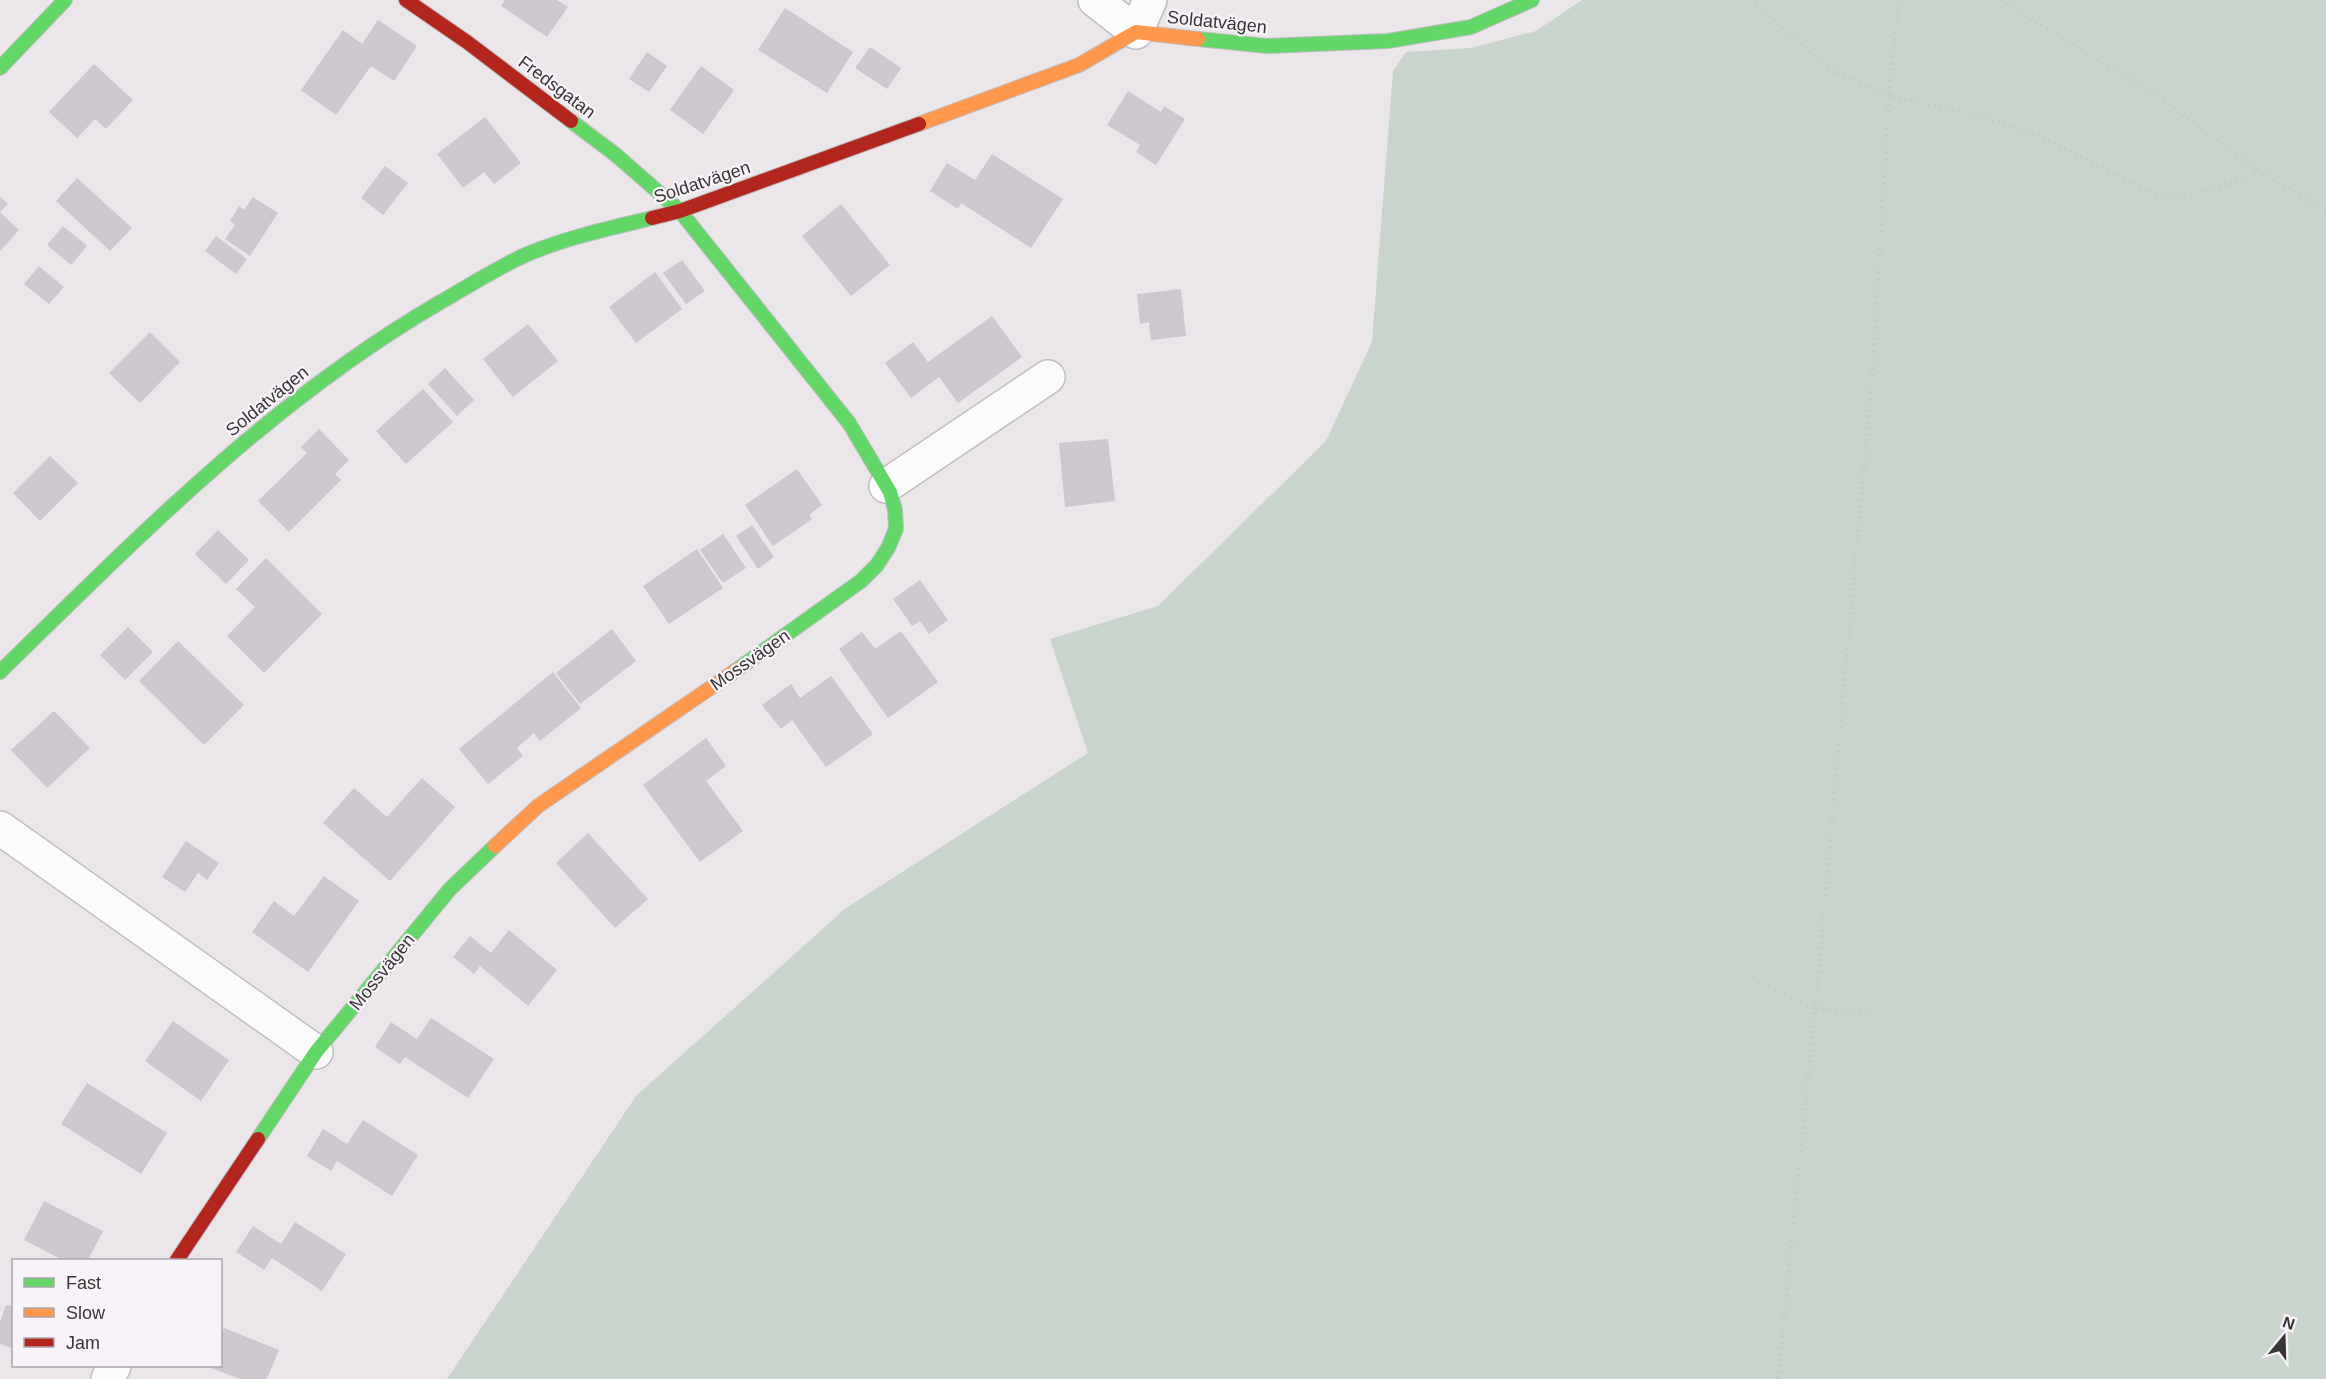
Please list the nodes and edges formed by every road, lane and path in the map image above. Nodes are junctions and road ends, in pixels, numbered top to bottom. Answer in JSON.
{"nodes":[{"id":1,"x":65,"y":0,"type":"edge"},
{"id":2,"x":406,"y":0,"type":"edge"},
{"id":3,"x":1095,"y":0,"type":"edge"},
{"id":4,"x":1150,"y":0,"type":"edge"},
{"id":5,"x":1532,"y":0,"type":"edge"},
{"id":6,"x":1751,"y":0,"type":"edge"},
{"id":7,"x":1899,"y":0,"type":"edge"},
{"id":8,"x":2000,"y":0,"type":"edge"},
{"id":9,"x":1136,"y":32,"type":"junction"},
{"id":10,"x":0,"y":68,"type":"edge"},
{"id":11,"x":1889,"y":96,"type":"junction"},
{"id":12,"x":2260,"y":171,"type":"junction"},
{"id":13,"x":680,"y":211,"type":"junction"},
{"id":14,"x":2326,"y":211,"type":"edge"},
{"id":15,"x":1048,"y":377,"type":"dead end"},
{"id":16,"x":886,"y":486,"type":"junction"},
{"id":17,"x":0,"y":672,"type":"edge"},
{"id":18,"x":0,"y":828,"type":"edge"},
{"id":19,"x":1752,"y":979,"type":"dead end"},
{"id":20,"x":1815,"y":1009,"type":"junction"},
{"id":21,"x":1869,"y":1014,"type":"dead end"},
{"id":22,"x":316,"y":1052,"type":"junction"},
{"id":23,"x":178,"y":1259,"type":"edge"},
{"id":24,"x":1778,"y":1379,"type":"edge"}],
"edges":[{"from":1,"to":10,"type":"street"},
{"from":2,"to":13,"type":"street","name":"Fredsgatan"},
{"from":3,"to":9,"type":"street"},
{"from":4,"to":9,"type":"street"},
{"from":5,"to":9,"type":"street","name":"Soldatvägen"},
{"from":6,"to":11,"type":"path"},
{"from":7,"to":11,"type":"path"},
{"from":8,"to":12,"type":"path"},
{"from":9,"to":13,"type":"street","name":"Soldatvägen"},
{"from":11,"to":12,"type":"path"},
{"from":11,"to":20,"type":"path"},
{"from":12,"to":14,"type":"path"},
{"from":13,"to":16,"type":"street","name":"Mossvägen"},
{"from":13,"to":17,"type":"street","name":"Soldatvägen"},
{"from":15,"to":16,"type":"street"},
{"from":16,"to":22,"type":"street","name":"Mossvägen"},
{"from":18,"to":22,"type":"street"},
{"from":19,"to":20,"type":"path"},
{"from":20,"to":21,"type":"path"},
{"from":20,"to":24,"type":"path"},
{"from":22,"to":23,"type":"street","name":"Mossvägen"}]}
